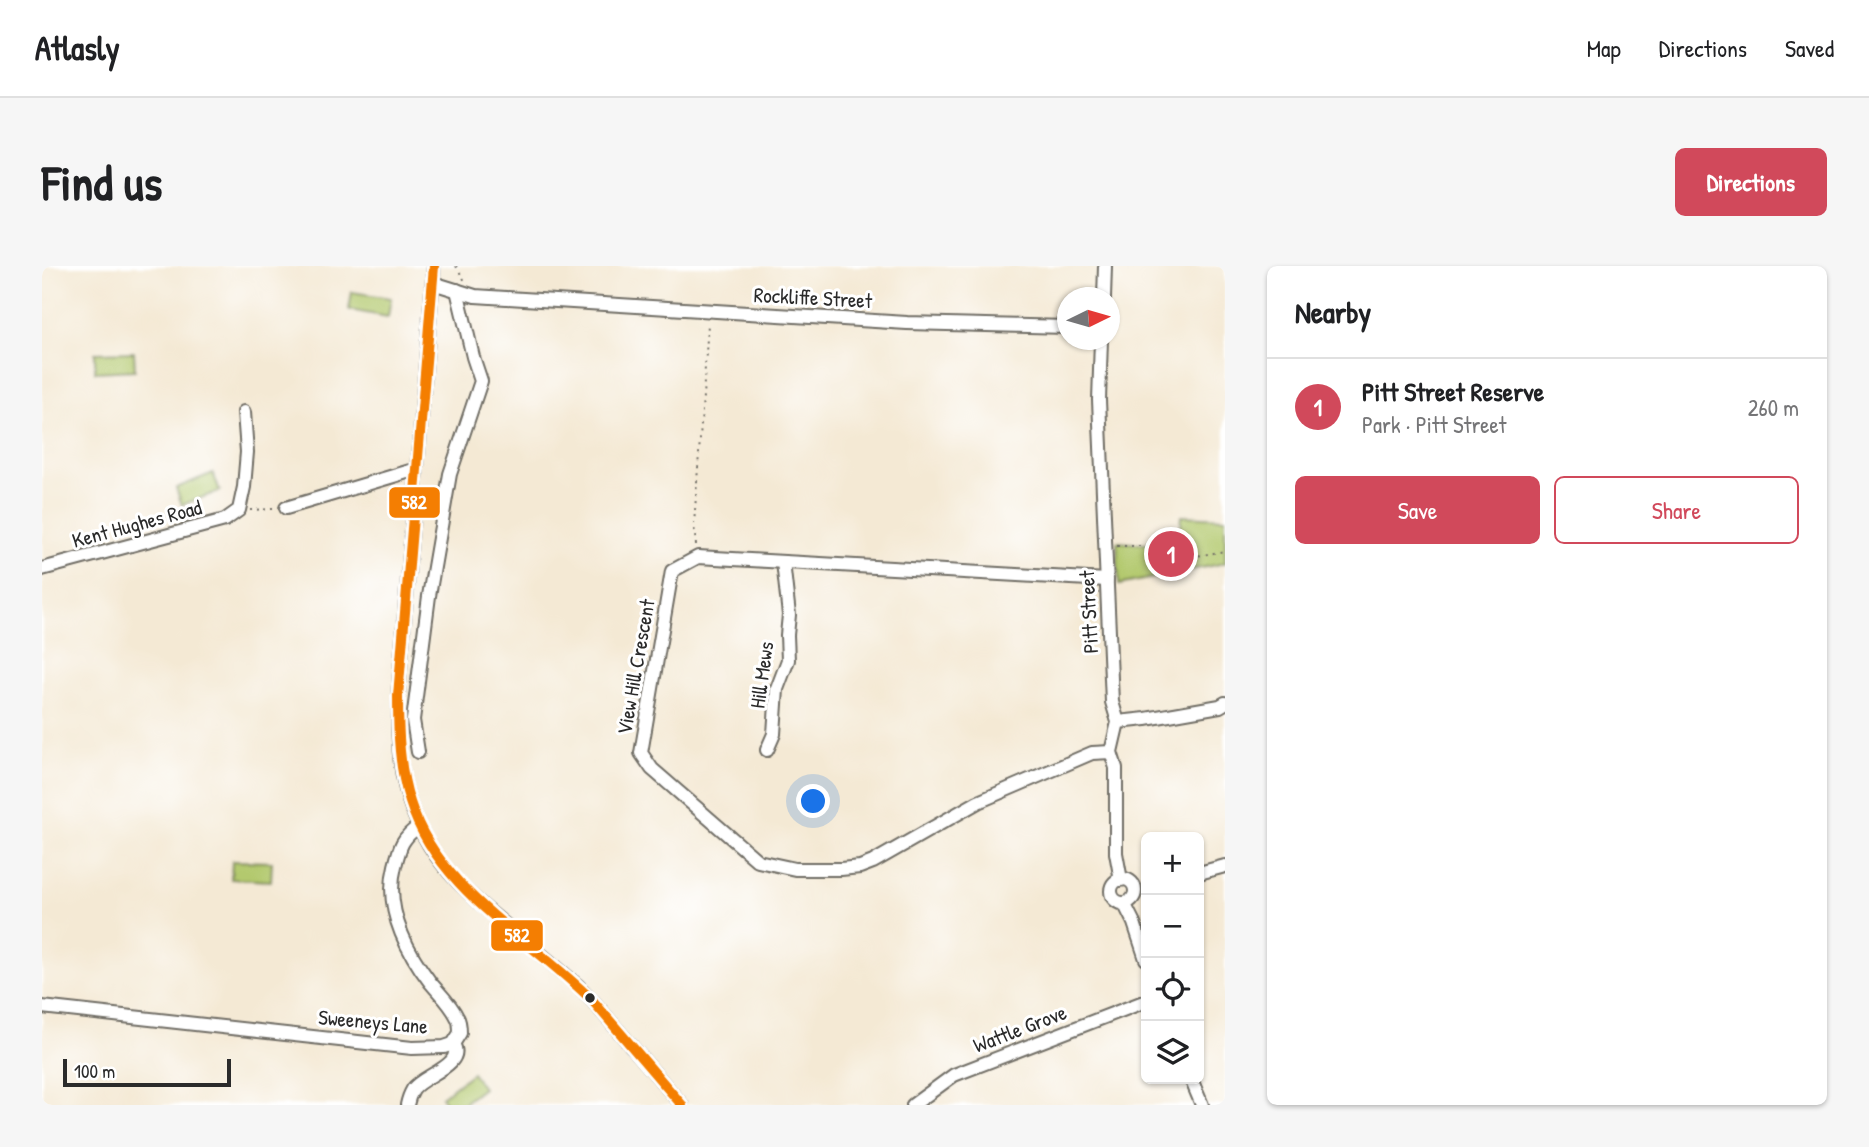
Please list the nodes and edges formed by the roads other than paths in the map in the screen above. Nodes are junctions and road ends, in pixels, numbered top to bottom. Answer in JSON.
{"nodes":[{"id":1,"x":434,"y":266,"type":"edge"},
{"id":2,"x":1105,"y":266,"type":"edge"},
{"id":3,"x":433,"y":283,"type":"junction"},
{"id":4,"x":1104,"y":287,"type":"edge"},
{"id":5,"x":457,"y":290,"type":"junction"},
{"id":6,"x":1057,"y":327,"type":"edge"},
{"id":7,"x":1101,"y":350,"type":"edge"},
{"id":8,"x":244,"y":412,"type":"dead end"},
{"id":9,"x":417,"y":469,"type":"junction"},
{"id":10,"x":286,"y":508,"type":"road end"},
{"id":11,"x":783,"y":562,"type":"junction"},
{"id":12,"x":42,"y":569,"type":"edge"},
{"id":13,"x":1107,"y":580,"type":"junction"},
{"id":14,"x":1225,"y":703,"type":"edge"},
{"id":15,"x":1118,"y":722,"type":"junction"},
{"id":16,"x":767,"y":750,"type":"dead end"},
{"id":17,"x":418,"y":752,"type":"dead end"},
{"id":18,"x":1111,"y":752,"type":"junction"},
{"id":19,"x":419,"y":826,"type":"junction"},
{"id":20,"x":1225,"y":866,"type":"edge"},
{"id":21,"x":1204,"y":872,"type":"edge"},
{"id":22,"x":1121,"y":880,"type":"junction"},
{"id":23,"x":1140,"y":888,"type":"edge"},
{"id":24,"x":1124,"y":903,"type":"junction"},
{"id":25,"x":1145,"y":958,"type":"edge"},
{"id":26,"x":1141,"y":1003,"type":"edge"},
{"id":27,"x":42,"y":1007,"type":"edge"},
{"id":28,"x":453,"y":1044,"type":"junction"},
{"id":29,"x":1193,"y":1084,"type":"edge"},
{"id":30,"x":407,"y":1105,"type":"edge"},
{"id":31,"x":682,"y":1105,"type":"edge"},
{"id":32,"x":913,"y":1105,"type":"edge"},
{"id":33,"x":1202,"y":1105,"type":"edge"}],
"edges":[{"from":1,"to":3,"type":"street"},
{"from":2,"to":4,"type":"street"},
{"from":3,"to":5,"type":"street","name":"Rockliffe Street"},
{"from":3,"to":9,"type":"street"},
{"from":5,"to":6,"type":"street","name":"Rockliffe Street"},
{"from":5,"to":17,"type":"street"},
{"from":7,"to":13,"type":"street","name":"Pitt Street"},
{"from":8,"to":12,"type":"street","name":"Kent Hughes Road"},
{"from":9,"to":10,"type":"street"},
{"from":9,"to":19,"type":"street"},
{"from":11,"to":13,"type":"street"},
{"from":11,"to":16,"type":"street","name":"Hill Mews"},
{"from":11,"to":18,"type":"street","name":"View Hill Crescent"},
{"from":13,"to":15,"type":"street","name":"Pitt Street"},
{"from":14,"to":15,"type":"street"},
{"from":15,"to":18,"type":"street","name":"Pitt Street"},
{"from":18,"to":22,"type":"street","name":"Pitt Street"},
{"from":19,"to":28,"type":"street","name":"Sweeneys Lane"},
{"from":19,"to":31,"type":"street"},
{"from":20,"to":21,"type":"street"},
{"from":22,"to":23,"type":"street"},
{"from":22,"to":24,"type":"street"},
{"from":23,"to":24,"type":"street"},
{"from":24,"to":25,"type":"street"},
{"from":26,"to":32,"type":"street","name":"Wattle Grove"},
{"from":27,"to":28,"type":"street","name":"Sweeneys Lane"},
{"from":28,"to":30,"type":"street"},
{"from":29,"to":33,"type":"street"}]}
